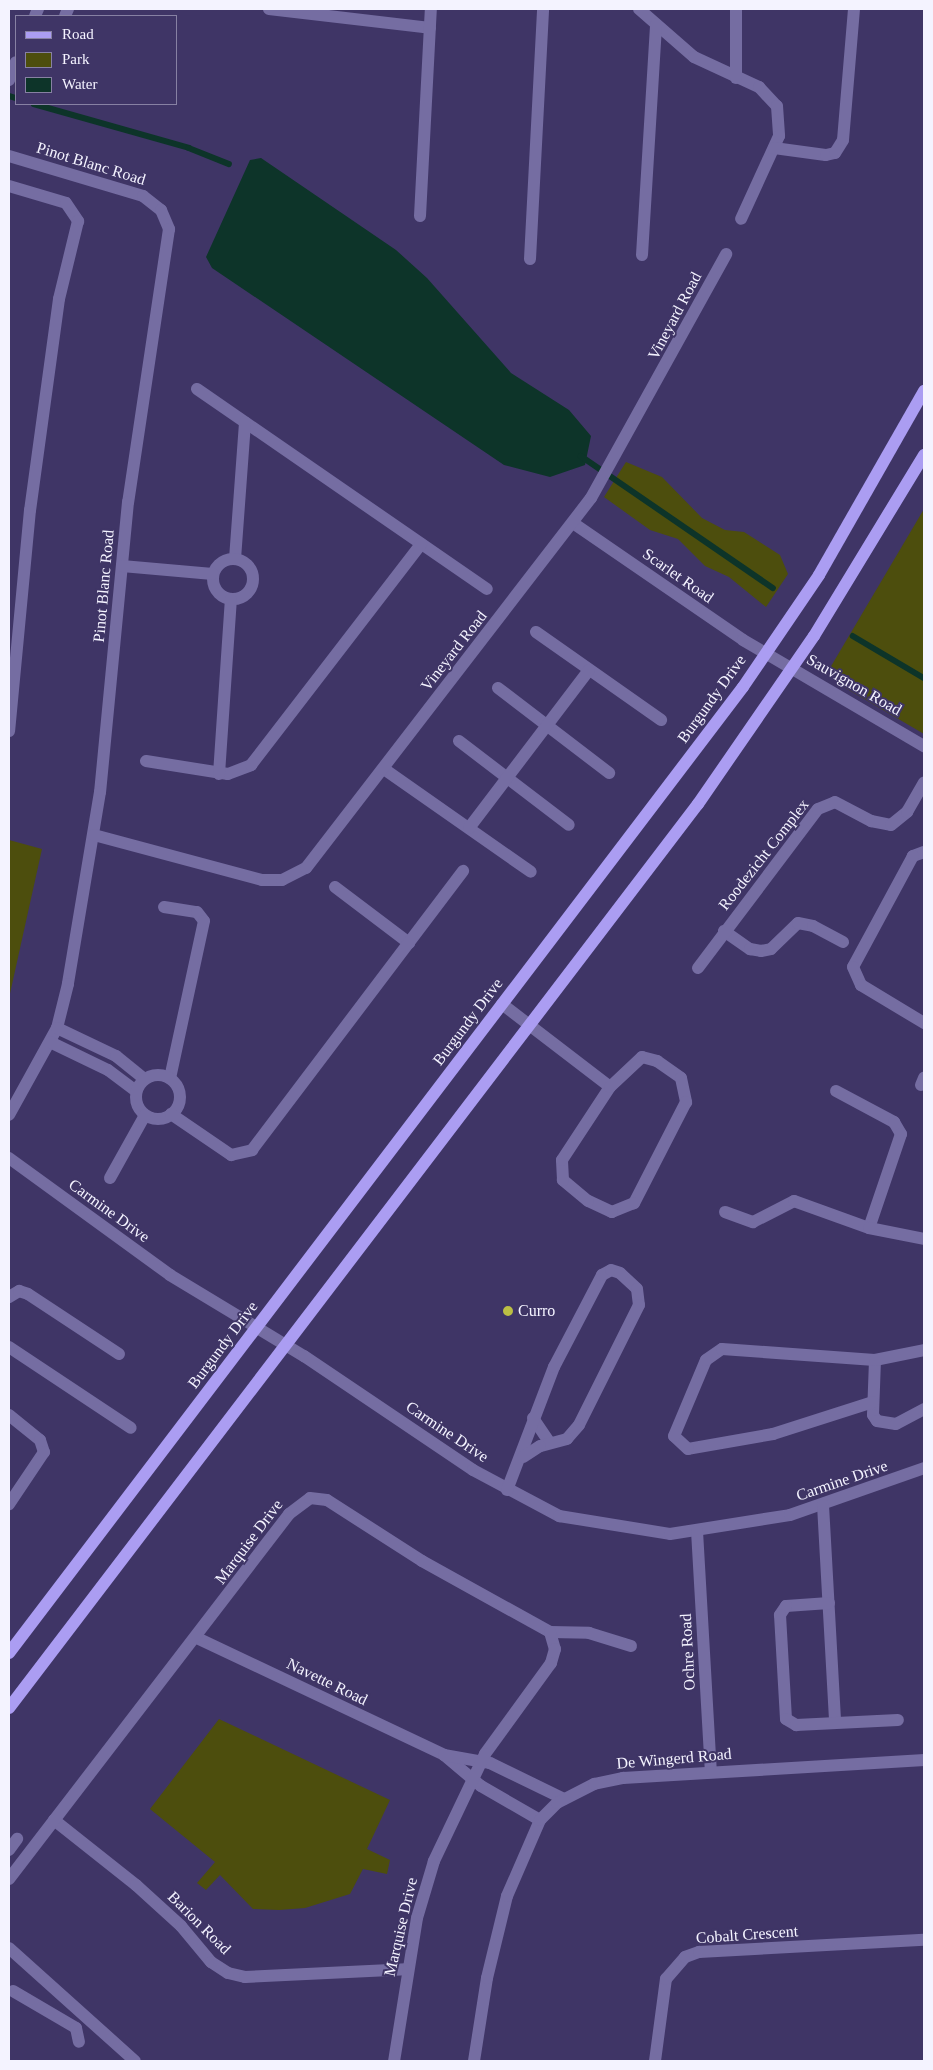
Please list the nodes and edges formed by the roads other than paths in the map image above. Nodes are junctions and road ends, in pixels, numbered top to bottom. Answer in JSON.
{"nodes":[{"id":1,"x":269,"y":9,"type":"edge"},
{"id":2,"x":431,"y":9,"type":"edge"},
{"id":3,"x":543,"y":9,"type":"edge"},
{"id":4,"x":640,"y":9,"type":"edge"},
{"id":5,"x":736,"y":9,"type":"edge"},
{"id":6,"x":854,"y":9,"type":"edge"},
{"id":7,"x":656,"y":24,"type":"junction"},
{"id":8,"x":430,"y":28,"type":"junction"},
{"id":9,"x":736,"y":78,"type":"junction"},
{"id":10,"x":774,"y":148,"type":"junction"},
{"id":11,"x":9,"y":156,"type":"edge"},
{"id":12,"x":9,"y":186,"type":"edge"},
{"id":13,"x":420,"y":216,"type":"dead end"},
{"id":14,"x":741,"y":219,"type":"dead end"},
{"id":15,"x":726,"y":254,"type":"dead end"},
{"id":16,"x":642,"y":255,"type":"dead end"},
{"id":17,"x":530,"y":259,"type":"dead end"},
{"id":18,"x":196,"y":389,"type":"dead end"},
{"id":19,"x":924,"y":391,"type":"edge"},
{"id":20,"x":245,"y":422,"type":"junction"},
{"id":21,"x":924,"y":455,"type":"edge"},
{"id":22,"x":574,"y":523,"type":"junction"},
{"id":23,"x":421,"y":544,"type":"junction"},
{"id":24,"x":235,"y":559,"type":"junction"},
{"id":25,"x":122,"y":566,"type":"junction"},
{"id":26,"x":213,"y":574,"type":"junction"},
{"id":27,"x":487,"y":589,"type":"dead end"},
{"id":28,"x":231,"y":599,"type":"junction"},
{"id":29,"x":536,"y":632,"type":"dead end"},
{"id":30,"x":766,"y":653,"type":"junction"},
{"id":31,"x":793,"y":669,"type":"junction"},
{"id":32,"x":589,"y":670,"type":"junction"},
{"id":33,"x":498,"y":688,"type":"dead end"},
{"id":34,"x":661,"y":720,"type":"dead end"},
{"id":35,"x":546,"y":725,"type":"junction"},
{"id":36,"x":9,"y":731,"type":"edge"},
{"id":37,"x":459,"y":741,"type":"dead end"},
{"id":38,"x":924,"y":746,"type":"edge"},
{"id":39,"x":146,"y":761,"type":"dead end"},
{"id":40,"x":384,"y":769,"type":"junction"},
{"id":41,"x":609,"y":773,"type":"dead end"},
{"id":42,"x":218,"y":774,"type":"junction"},
{"id":43,"x":506,"y":777,"type":"junction"},
{"id":44,"x":924,"y":782,"type":"edge"},
{"id":45,"x":569,"y":825,"type":"dead end"},
{"id":46,"x":469,"y":828,"type":"junction"},
{"id":47,"x":94,"y":835,"type":"junction"},
{"id":48,"x":924,"y":852,"type":"edge"},
{"id":49,"x":463,"y":871,"type":"dead end"},
{"id":50,"x":531,"y":872,"type":"dead end"},
{"id":51,"x":335,"y":887,"type":"dead end"},
{"id":52,"x":164,"y":907,"type":"dead end"},
{"id":53,"x":724,"y":931,"type":"junction"},
{"id":54,"x":843,"y":942,"type":"dead end"},
{"id":55,"x":409,"y":943,"type":"junction"},
{"id":56,"x":698,"y":968,"type":"dead end"},
{"id":57,"x":502,"y":1004,"type":"junction"},
{"id":58,"x":924,"y":1023,"type":"edge"},
{"id":59,"x":530,"y":1024,"type":"junction"},
{"id":60,"x":57,"y":1028,"type":"junction"},
{"id":61,"x":50,"y":1042,"type":"junction"},
{"id":62,"x":170,"y":1078,"type":"junction"},
{"id":63,"x":144,"y":1079,"type":"junction"},
{"id":64,"x":610,"y":1087,"type":"junction"},
{"id":65,"x":136,"y":1091,"type":"junction"},
{"id":66,"x":836,"y":1092,"type":"dead end"},
{"id":67,"x":171,"y":1114,"type":"junction"},
{"id":68,"x":146,"y":1115,"type":"junction"},
{"id":69,"x":9,"y":1116,"type":"edge"},
{"id":70,"x":9,"y":1158,"type":"edge"},
{"id":71,"x":110,"y":1178,"type":"dead end"},
{"id":72,"x":724,"y":1212,"type":"dead end"},
{"id":73,"x":869,"y":1228,"type":"junction"},
{"id":74,"x":924,"y":1239,"type":"edge"},
{"id":75,"x":9,"y":1297,"type":"edge"},
{"id":76,"x":255,"y":1329,"type":"junction"},
{"id":77,"x":285,"y":1346,"type":"junction"},
{"id":78,"x":9,"y":1347,"type":"edge"},
{"id":79,"x":924,"y":1350,"type":"edge"},
{"id":80,"x":119,"y":1354,"type":"dead end"},
{"id":81,"x":874,"y":1360,"type":"junction"},
{"id":82,"x":873,"y":1402,"type":"junction"},
{"id":83,"x":924,"y":1409,"type":"edge"},
{"id":84,"x":9,"y":1414,"type":"edge"},
{"id":85,"x":533,"y":1418,"type":"junction"},
{"id":86,"x":131,"y":1428,"type":"dead end"},
{"id":87,"x":550,"y":1443,"type":"junction"},
{"id":88,"x":523,"y":1457,"type":"junction"},
{"id":89,"x":924,"y":1468,"type":"edge"},
{"id":90,"x":507,"y":1490,"type":"junction"},
{"id":91,"x":9,"y":1504,"type":"edge"},
{"id":92,"x":823,"y":1504,"type":"junction"},
{"id":93,"x":697,"y":1530,"type":"junction"},
{"id":94,"x":828,"y":1603,"type":"junction"},
{"id":95,"x":550,"y":1632,"type":"junction"},
{"id":96,"x":197,"y":1638,"type":"junction"},
{"id":97,"x":632,"y":1646,"type":"dead end"},
{"id":98,"x":9,"y":1653,"type":"edge"},
{"id":99,"x":9,"y":1708,"type":"edge"},
{"id":100,"x":898,"y":1720,"type":"dead end"},
{"id":101,"x":835,"y":1723,"type":"junction"},
{"id":102,"x":444,"y":1755,"type":"junction"},
{"id":103,"x":482,"y":1760,"type":"junction"},
{"id":104,"x":924,"y":1760,"type":"edge"},
{"id":105,"x":711,"y":1772,"type":"junction"},
{"id":106,"x":472,"y":1779,"type":"junction"},
{"id":107,"x":564,"y":1799,"type":"junction"},
{"id":108,"x":54,"y":1820,"type":"junction"},
{"id":109,"x":540,"y":1820,"type":"junction"},
{"id":110,"x":17,"y":1839,"type":"dead end"},
{"id":111,"x":9,"y":1850,"type":"edge"},
{"id":112,"x":9,"y":1879,"type":"edge"},
{"id":113,"x":924,"y":1940,"type":"edge"},
{"id":114,"x":9,"y":1948,"type":"edge"},
{"id":115,"x":406,"y":1969,"type":"junction"},
{"id":116,"x":10,"y":1992,"type":"edge"},
{"id":117,"x":79,"y":2042,"type":"dead end"},
{"id":118,"x":135,"y":2061,"type":"edge"},
{"id":119,"x":394,"y":2061,"type":"edge"},
{"id":120,"x":474,"y":2061,"type":"edge"},
{"id":121,"x":655,"y":2061,"type":"edge"}],
"edges":[{"from":1,"to":8,"type":"street"},
{"from":2,"to":8,"type":"street"},
{"from":3,"to":17,"type":"street"},
{"from":4,"to":7,"type":"street"},
{"from":5,"to":9,"type":"street"},
{"from":6,"to":10,"type":"street"},
{"from":7,"to":9,"type":"street"},
{"from":7,"to":16,"type":"street"},
{"from":8,"to":13,"type":"street"},
{"from":9,"to":10,"type":"street"},
{"from":10,"to":14,"type":"street"},
{"from":11,"to":25,"type":"street","name":"Pinot Blanc Road"},
{"from":12,"to":36,"type":"street"},
{"from":15,"to":22,"type":"street","name":"Vineyard Road"},
{"from":18,"to":20,"type":"street"},
{"from":19,"to":30,"type":"main road","name":"Burgundy Drive"},
{"from":20,"to":23,"type":"street"},
{"from":20,"to":24,"type":"street"},
{"from":21,"to":31,"type":"main road"},
{"from":22,"to":30,"type":"street","name":"Scarlet Road"},
{"from":22,"to":40,"type":"street","name":"Vineyard Road"},
{"from":23,"to":27,"type":"street"},
{"from":23,"to":42,"type":"street"},
{"from":24,"to":26,"type":"street"},
{"from":24,"to":28,"type":"street"},
{"from":25,"to":26,"type":"street"},
{"from":25,"to":47,"type":"street","name":"Pinot Blanc Road"},
{"from":26,"to":28,"type":"street"},
{"from":28,"to":42,"type":"street"},
{"from":29,"to":32,"type":"street"},
{"from":30,"to":31,"type":"street","name":"Scarlet Road"},
{"from":30,"to":57,"type":"main road","name":"Burgundy Drive"},
{"from":31,"to":38,"type":"street","name":"Sauvignon Road"},
{"from":31,"to":59,"type":"main road"},
{"from":32,"to":34,"type":"street"},
{"from":32,"to":35,"type":"street"},
{"from":33,"to":35,"type":"street"},
{"from":35,"to":41,"type":"street"},
{"from":35,"to":43,"type":"street"},
{"from":37,"to":43,"type":"street"},
{"from":39,"to":42,"type":"street"},
{"from":40,"to":46,"type":"street"},
{"from":40,"to":47,"type":"street","name":"Vineyard Road"},
{"from":43,"to":45,"type":"street"},
{"from":43,"to":46,"type":"street"},
{"from":44,"to":53,"type":"street","name":"Roodezicht Complex"},
{"from":46,"to":50,"type":"street"},
{"from":47,"to":60,"type":"street","name":"Pinot Blanc Road"},
{"from":48,"to":58,"type":"street"},
{"from":49,"to":55,"type":"street"},
{"from":51,"to":55,"type":"street"},
{"from":52,"to":62,"type":"street"},
{"from":53,"to":54,"type":"street","name":"Roodezicht Complex"},
{"from":53,"to":56,"type":"street","name":"Roodezicht Complex"},
{"from":55,"to":67,"type":"street"},
{"from":57,"to":59,"type":"street"},
{"from":57,"to":76,"type":"main road","name":"Burgundy Drive"},
{"from":59,"to":64,"type":"street"},
{"from":59,"to":77,"type":"main road"},
{"from":60,"to":61,"type":"street","name":"Pinot Blanc Road"},
{"from":60,"to":63,"type":"street"},
{"from":61,"to":65,"type":"street"},
{"from":61,"to":69,"type":"street","name":"Pinot Blanc Road"},
{"from":62,"to":63,"type":"street"},
{"from":62,"to":67,"type":"street"},
{"from":63,"to":65,"type":"street"},
{"from":64,"to":64,"type":"street"},
{"from":65,"to":68,"type":"street"},
{"from":66,"to":73,"type":"street"},
{"from":67,"to":68,"type":"street"},
{"from":68,"to":71,"type":"street"},
{"from":70,"to":76,"type":"street","name":"Carmine Drive"},
{"from":72,"to":73,"type":"street"},
{"from":73,"to":74,"type":"street"},
{"from":75,"to":80,"type":"street"},
{"from":76,"to":77,"type":"street","name":"Carmine Drive"},
{"from":76,"to":98,"type":"main road","name":"Burgundy Drive"},
{"from":77,"to":90,"type":"street","name":"Carmine Drive"},
{"from":77,"to":99,"type":"main road"},
{"from":78,"to":86,"type":"street"},
{"from":79,"to":81,"type":"street"},
{"from":81,"to":82,"type":"street"},
{"from":81,"to":82,"type":"street"},
{"from":82,"to":83,"type":"street"},
{"from":84,"to":91,"type":"street"},
{"from":85,"to":87,"type":"street"},
{"from":85,"to":87,"type":"street"},
{"from":85,"to":88,"type":"street"},
{"from":87,"to":88,"type":"street"},
{"from":88,"to":90,"type":"street"},
{"from":89,"to":92,"type":"street","name":"Carmine Drive"},
{"from":90,"to":93,"type":"street","name":"Carmine Drive"},
{"from":92,"to":93,"type":"street","name":"Carmine Drive"},
{"from":92,"to":94,"type":"street"},
{"from":93,"to":105,"type":"street","name":"Ochre Road"},
{"from":94,"to":101,"type":"street"},
{"from":94,"to":101,"type":"street"},
{"from":95,"to":96,"type":"street","name":"Marquise Drive"},
{"from":95,"to":97,"type":"street"},
{"from":95,"to":103,"type":"street","name":"Marquise Drive"},
{"from":96,"to":102,"type":"street","name":"Navette Road"},
{"from":96,"to":108,"type":"street","name":"Marquise Drive"},
{"from":100,"to":101,"type":"street"},
{"from":102,"to":103,"type":"street","name":"Navette Road"},
{"from":102,"to":106,"type":"street","name":"Navette Road"},
{"from":103,"to":106,"type":"street","name":"Marquise Drive"},
{"from":103,"to":107,"type":"street"},
{"from":104,"to":105,"type":"street","name":"De Wingerd Road"},
{"from":105,"to":107,"type":"street","name":"De Wingerd Road"},
{"from":106,"to":109,"type":"street"},
{"from":106,"to":115,"type":"street","name":"Marquise Drive"},
{"from":107,"to":109,"type":"street","name":"De Wingerd Road"},
{"from":108,"to":112,"type":"street","name":"Marquise Drive"},
{"from":108,"to":115,"type":"street","name":"Barion Road"},
{"from":109,"to":120,"type":"street","name":"De Wingerd Road"},
{"from":110,"to":111,"type":"street"},
{"from":113,"to":121,"type":"street","name":"Cobalt Crescent"},
{"from":114,"to":118,"type":"street"},
{"from":115,"to":119,"type":"street","name":"Marquise Drive"},
{"from":116,"to":117,"type":"street"}]}
